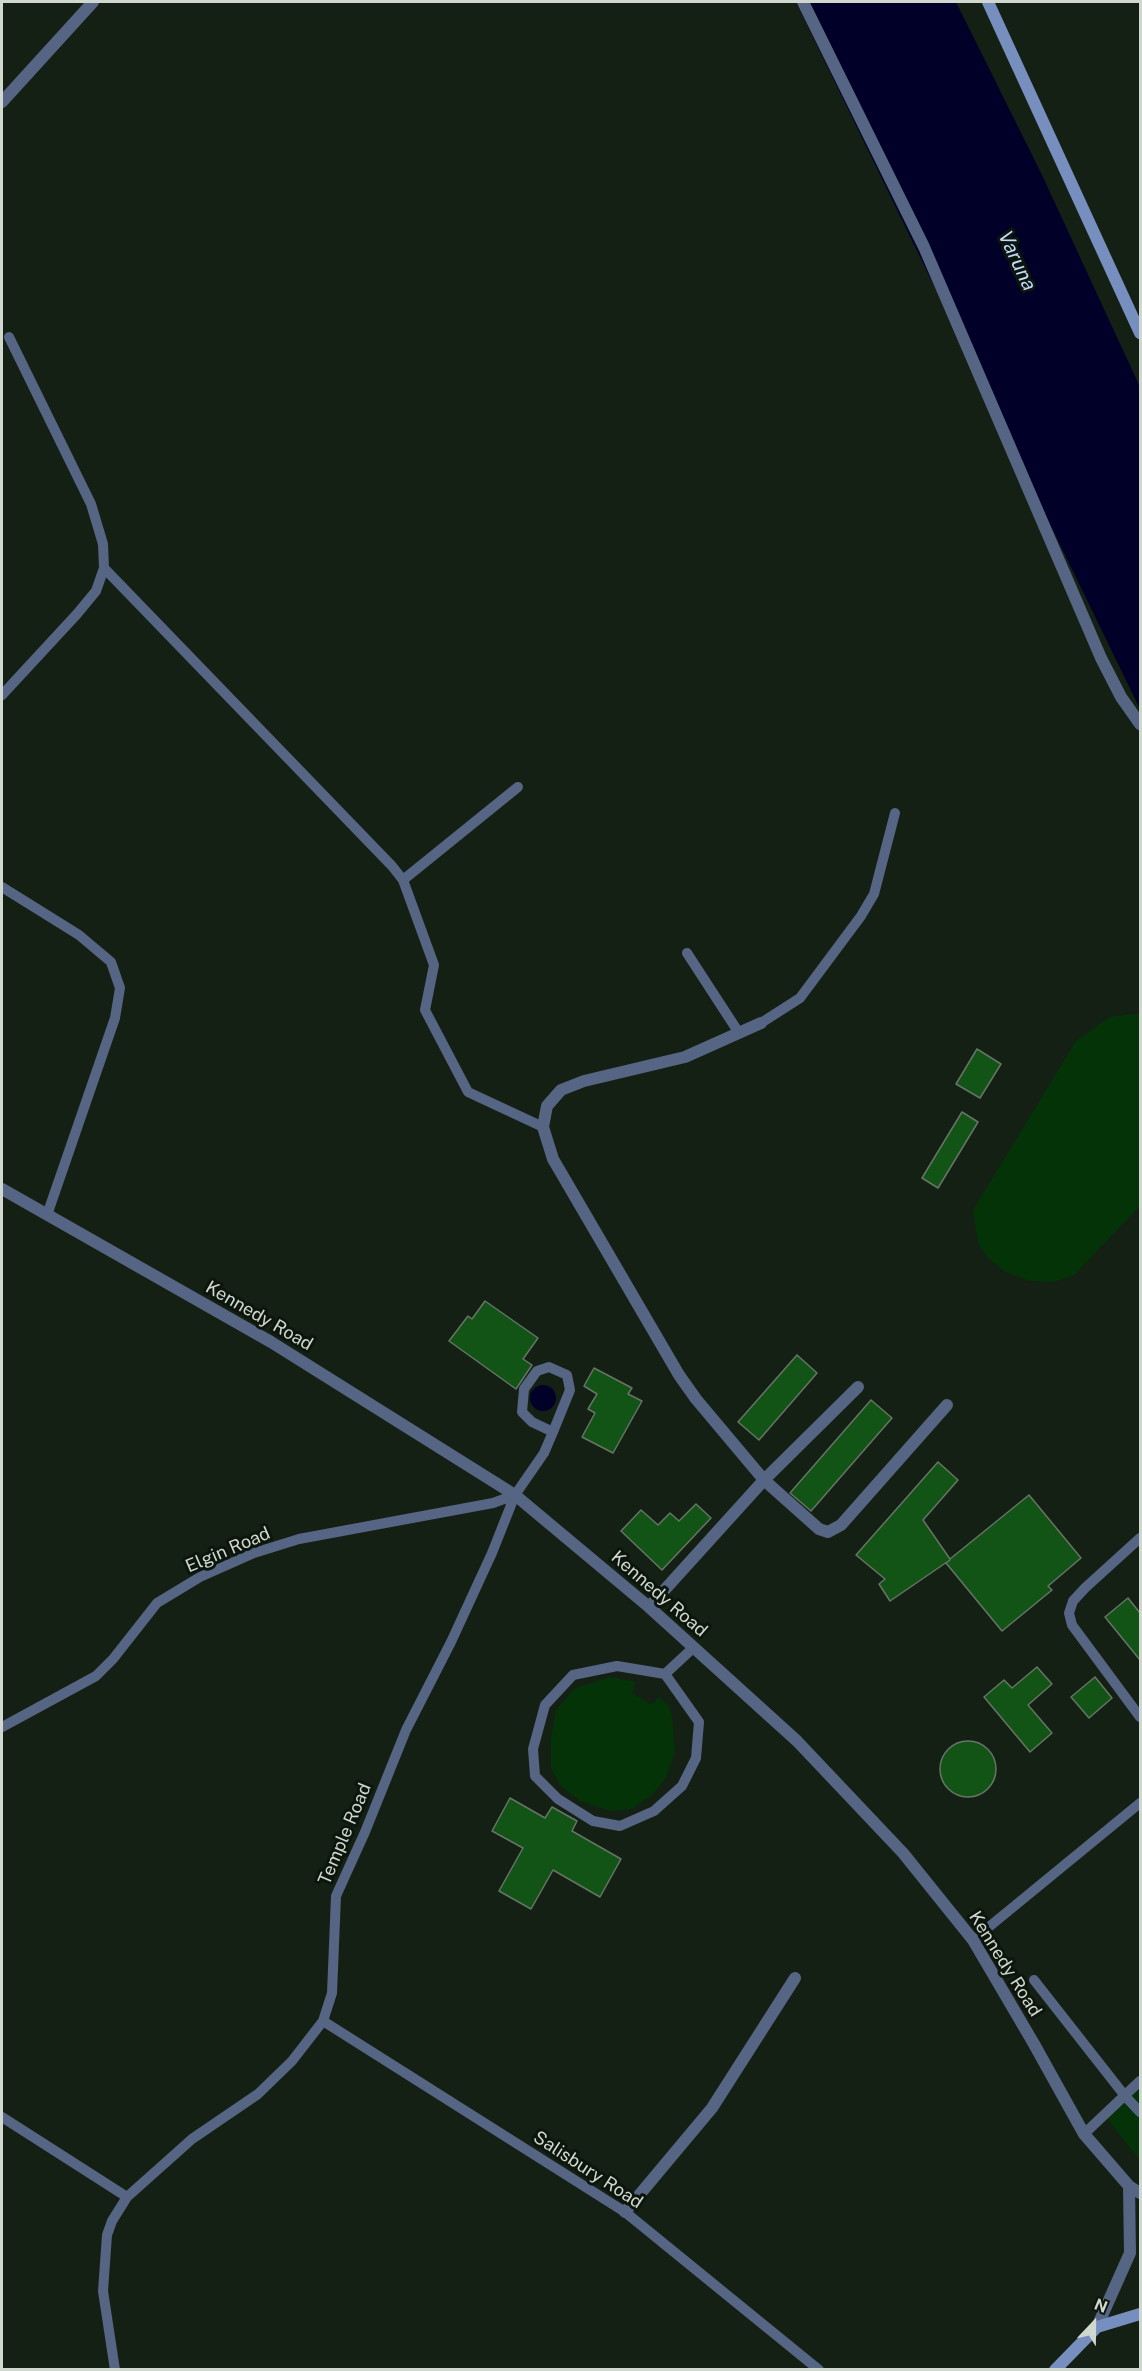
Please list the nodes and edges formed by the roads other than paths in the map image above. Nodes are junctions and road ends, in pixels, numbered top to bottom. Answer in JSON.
{"nodes":[{"id":1,"x":93,"y":2,"type":"edge"},
{"id":2,"x":804,"y":2,"type":"edge"},
{"id":3,"x":988,"y":2,"type":"edge"},
{"id":4,"x":2,"y":102,"type":"edge"},
{"id":5,"x":1140,"y":333,"type":"edge"},
{"id":6,"x":9,"y":337,"type":"dead end"},
{"id":7,"x":104,"y":568,"type":"junction"},
{"id":8,"x":2,"y":696,"type":"edge"},
{"id":9,"x":1140,"y":723,"type":"edge"},
{"id":10,"x":518,"y":788,"type":"dead end"},
{"id":11,"x":895,"y":813,"type":"dead end"},
{"id":12,"x":403,"y":880,"type":"junction"},
{"id":13,"x":2,"y":887,"type":"edge"},
{"id":14,"x":687,"y":954,"type":"dead end"},
{"id":15,"x":760,"y":1023,"type":"joint"},
{"id":16,"x":740,"y":1033,"type":"junction"},
{"id":17,"x":543,"y":1127,"type":"junction"},
{"id":18,"x":2,"y":1189,"type":"edge"},
{"id":19,"x":47,"y":1215,"type":"junction"},
{"id":20,"x":858,"y":1387,"type":"dead end"},
{"id":21,"x":947,"y":1405,"type":"dead end"},
{"id":22,"x":553,"y":1432,"type":"junction"},
{"id":23,"x":764,"y":1480,"type":"junction"},
{"id":24,"x":514,"y":1495,"type":"junction"},
{"id":25,"x":1140,"y":1538,"type":"edge"},
{"id":26,"x":650,"y":1607,"type":"junction"},
{"id":27,"x":693,"y":1647,"type":"junction"},
{"id":28,"x":665,"y":1674,"type":"junction"},
{"id":29,"x":1140,"y":1717,"type":"edge"},
{"id":30,"x":2,"y":1727,"type":"edge"},
{"id":31,"x":1140,"y":1803,"type":"edge"},
{"id":32,"x":973,"y":1940,"type":"junction"},
{"id":33,"x":795,"y":1978,"type":"dead end"},
{"id":34,"x":1034,"y":1980,"type":"dead end"},
{"id":35,"x":323,"y":2021,"type":"junction"},
{"id":36,"x":1140,"y":2081,"type":"edge"},
{"id":37,"x":1125,"y":2096,"type":"junction"},
{"id":38,"x":1140,"y":2112,"type":"edge"},
{"id":39,"x":2,"y":2117,"type":"edge"},
{"id":40,"x":1084,"y":2134,"type":"junction"},
{"id":41,"x":1129,"y":2186,"type":"junction"},
{"id":42,"x":1140,"y":2193,"type":"edge"},
{"id":43,"x":128,"y":2197,"type":"junction"},
{"id":44,"x":625,"y":2212,"type":"junction"},
{"id":45,"x":1140,"y":2314,"type":"edge"},
{"id":46,"x":1097,"y":2327,"type":"junction"},
{"id":47,"x":115,"y":2370,"type":"edge"},
{"id":48,"x":819,"y":2370,"type":"edge"},
{"id":49,"x":1055,"y":2370,"type":"edge"}],
"edges":[{"from":1,"to":4,"type":"street"},
{"from":2,"to":9,"type":"street"},
{"from":3,"to":5,"type":"street"},
{"from":6,"to":7,"type":"lane"},
{"from":7,"to":8,"type":"lane"},
{"from":7,"to":12,"type":"lane"},
{"from":10,"to":12,"type":"lane"},
{"from":11,"to":15,"type":"lane"},
{"from":12,"to":17,"type":"lane"},
{"from":13,"to":19,"type":"lane"},
{"from":14,"to":16,"type":"lane"},
{"from":15,"to":16,"type":"street"},
{"from":16,"to":17,"type":"street"},
{"from":17,"to":23,"type":"street"},
{"from":18,"to":19,"type":"street","name":"Kennedy Road"},
{"from":19,"to":24,"type":"street","name":"Kennedy Road"},
{"from":20,"to":23,"type":"street"},
{"from":21,"to":23,"type":"street"},
{"from":22,"to":22,"type":"lane"},
{"from":22,"to":24,"type":"lane","name":"Temple Road"},
{"from":23,"to":26,"type":"street"},
{"from":24,"to":26,"type":"street","name":"Kennedy Road"},
{"from":24,"to":30,"type":"lane","name":"Elgin Road"},
{"from":24,"to":35,"type":"lane","name":"Temple Road"},
{"from":25,"to":29,"type":"lane"},
{"from":26,"to":27,"type":"street","name":"Kennedy Road"},
{"from":27,"to":28,"type":"lane"},
{"from":27,"to":32,"type":"street","name":"Kennedy Road"},
{"from":28,"to":28,"type":"lane"},
{"from":31,"to":32,"type":"lane"},
{"from":32,"to":40,"type":"street","name":"Kennedy Road"},
{"from":33,"to":44,"type":"street"},
{"from":34,"to":37,"type":"lane"},
{"from":35,"to":43,"type":"lane","name":"Temple Road"},
{"from":35,"to":44,"type":"lane","name":"Salisbury Road"},
{"from":36,"to":37,"type":"lane"},
{"from":37,"to":38,"type":"lane"},
{"from":37,"to":40,"type":"lane"},
{"from":39,"to":43,"type":"lane"},
{"from":40,"to":41,"type":"street","name":"Kennedy Road"},
{"from":41,"to":42,"type":"street","name":"Kennedy Road"},
{"from":41,"to":46,"type":"street"},
{"from":43,"to":47,"type":"lane","name":"Temple Road"},
{"from":44,"to":48,"type":"lane","name":"Salisbury Road"},
{"from":45,"to":46,"type":"street"},
{"from":46,"to":49,"type":"street"}]}
